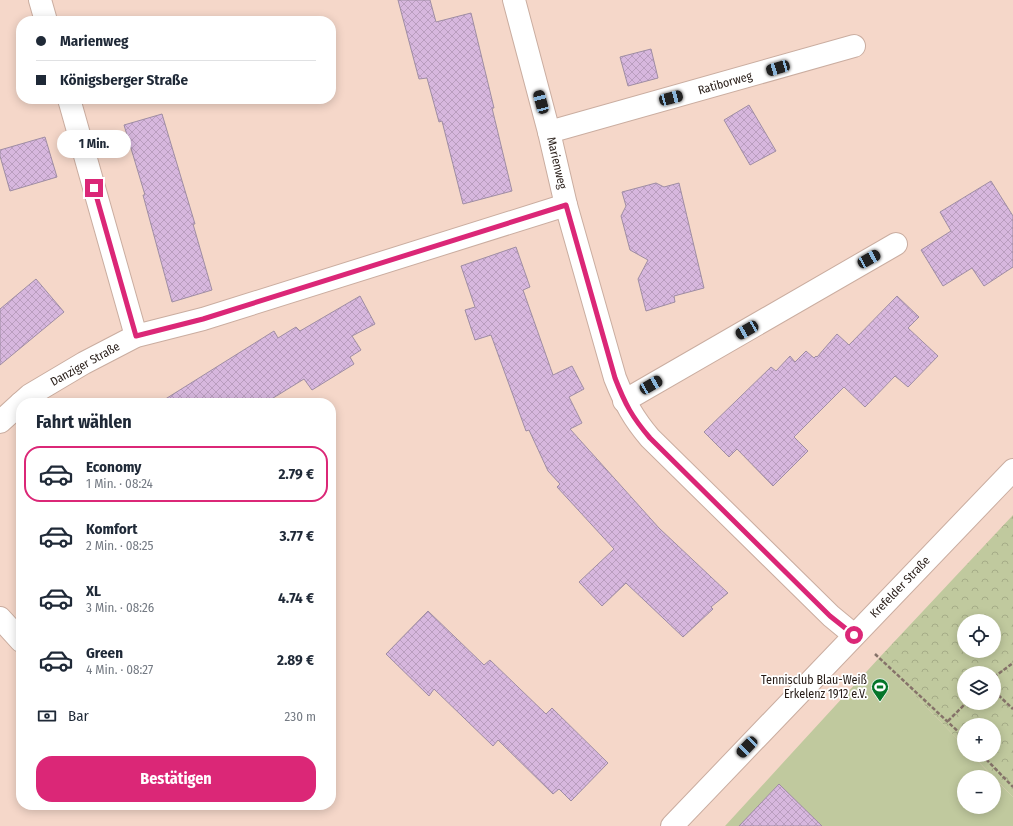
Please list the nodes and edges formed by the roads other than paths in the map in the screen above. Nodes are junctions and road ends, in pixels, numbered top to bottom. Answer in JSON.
{"nodes":[{"id":1,"x":40,"y":0,"type":"edge"},
{"id":2,"x":514,"y":0,"type":"edge"},
{"id":3,"x":45,"y":16,"type":"edge"},
{"id":4,"x":854,"y":46,"type":"dead end"},
{"id":5,"x":70,"y":104,"type":"edge"},
{"id":6,"x":549,"y":132,"type":"junction"},
{"id":7,"x":566,"y":205,"type":"junction"},
{"id":8,"x":896,"y":244,"type":"dead end"},
{"id":9,"x":136,"y":336,"type":"junction"},
{"id":10,"x":27,"y":398,"type":"edge"},
{"id":11,"x":624,"y":401,"type":"junction"},
{"id":12,"x":16,"y":408,"type":"edge"},
{"id":13,"x":0,"y":422,"type":"edge"},
{"id":14,"x":1013,"y":470,"type":"edge"},
{"id":15,"x":0,"y":618,"type":"edge"},
{"id":16,"x":854,"y":635,"type":"junction"},
{"id":17,"x":16,"y":636,"type":"edge"},
{"id":18,"x":672,"y":826,"type":"edge"}],
"edges":[{"from":1,"to":3,"type":"street"},
{"from":2,"to":6,"type":"street","name":"Marienweg"},
{"from":4,"to":6,"type":"street","name":"Ratiborweg"},
{"from":5,"to":9,"type":"street"},
{"from":6,"to":7,"type":"street","name":"Marienweg"},
{"from":7,"to":9,"type":"street","name":"Danziger Straße"},
{"from":7,"to":11,"type":"street","name":"Marienweg"},
{"from":8,"to":11,"type":"street"},
{"from":9,"to":10,"type":"street","name":"Danziger Straße"},
{"from":11,"to":16,"type":"street","name":"Marienweg"},
{"from":12,"to":13,"type":"street","name":"Danziger Straße"},
{"from":14,"to":16,"type":"street","name":"Krefelder Straße"},
{"from":15,"to":17,"type":"street"},
{"from":16,"to":18,"type":"street","name":"Krefelder Straße"}]}
